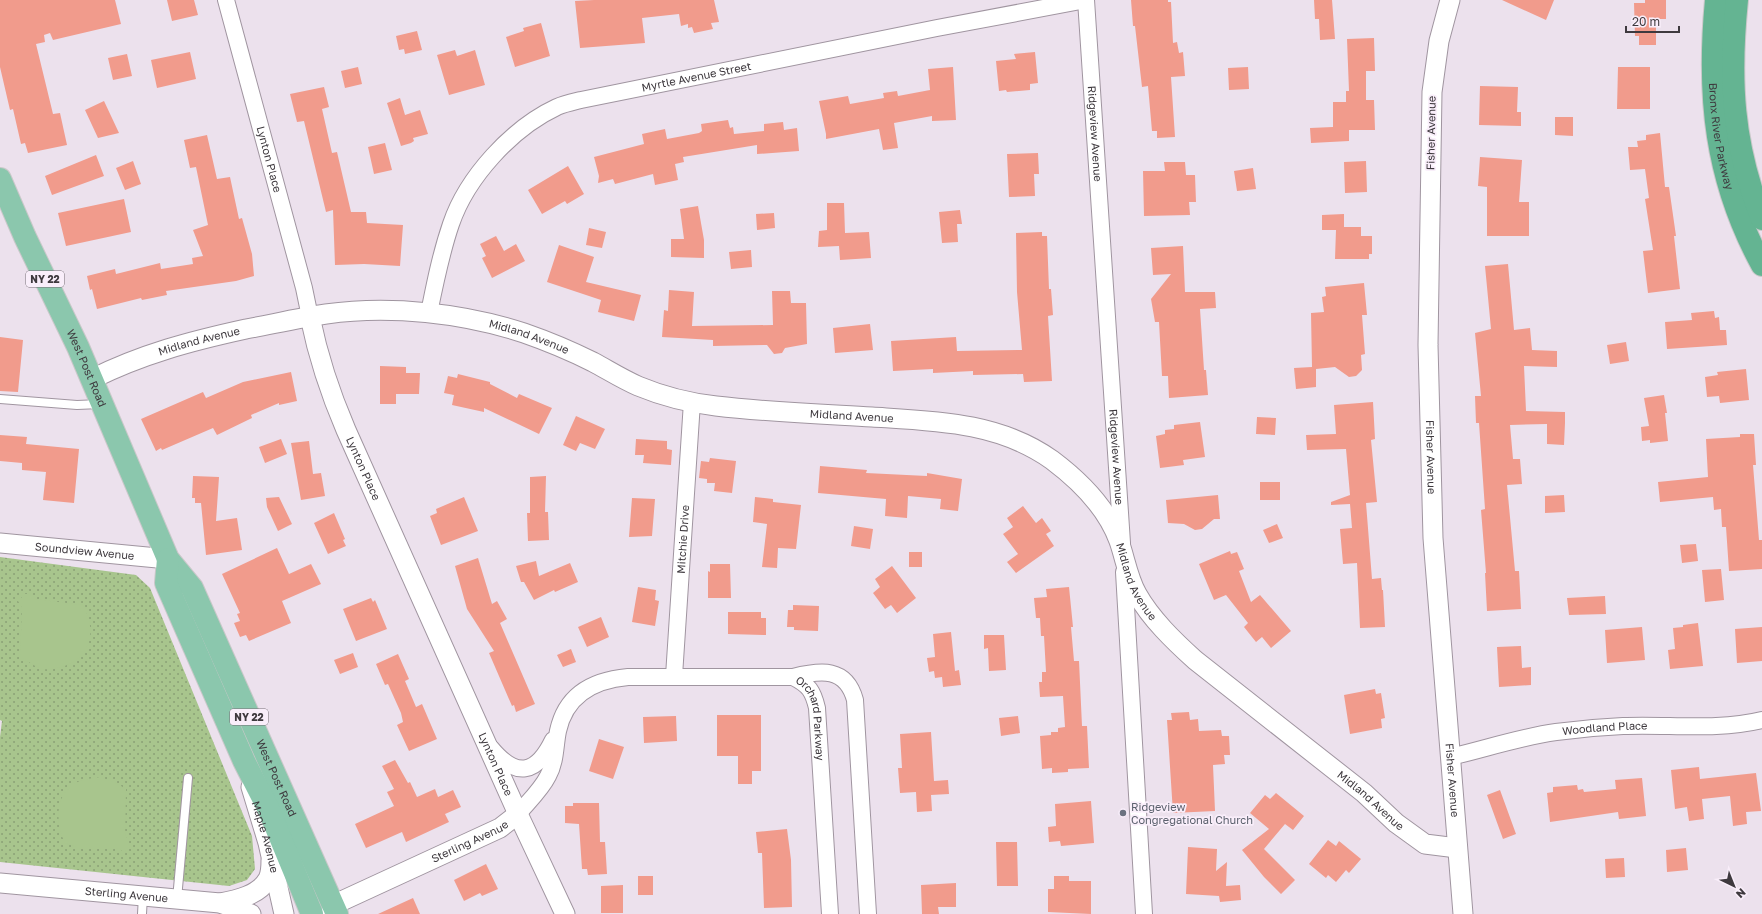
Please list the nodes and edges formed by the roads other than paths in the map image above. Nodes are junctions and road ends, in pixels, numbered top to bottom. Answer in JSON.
{"nodes":[{"id":1,"x":226,"y":0,"type":"edge"},
{"id":2,"x":1086,"y":0,"type":"edge"},
{"id":3,"x":1450,"y":0,"type":"edge"},
{"id":4,"x":1716,"y":0,"type":"edge"},
{"id":5,"x":1737,"y":0,"type":"edge"},
{"id":6,"x":0,"y":179,"type":"edge"},
{"id":7,"x":1762,"y":219,"type":"edge"},
{"id":8,"x":1762,"y":265,"type":"edge"},
{"id":9,"x":429,"y":313,"type":"junction"},
{"id":10,"x":310,"y":317,"type":"junction"},
{"id":11,"x":92,"y":379,"type":"junction"},
{"id":12,"x":0,"y":399,"type":"edge"},
{"id":13,"x":692,"y":402,"type":"junction"},
{"id":14,"x":102,"y":404,"type":"junction"},
{"id":15,"x":0,"y":543,"type":"edge"},
{"id":16,"x":1123,"y":555,"type":"junction"},
{"id":17,"x":168,"y":559,"type":"junction"},
{"id":18,"x":674,"y":676,"type":"junction"},
{"id":19,"x":793,"y":676,"type":"junction"},
{"id":20,"x":1762,"y":720,"type":"edge"},
{"id":21,"x":558,"y":730,"type":"junction"},
{"id":22,"x":485,"y":741,"type":"junction"},
{"id":23,"x":1450,"y":757,"type":"junction"},
{"id":24,"x":244,"y":760,"type":"junction"},
{"id":25,"x":188,"y":778,"type":"dead end"},
{"id":26,"x":518,"y":814,"type":"junction"},
{"id":27,"x":1457,"y":848,"type":"junction"},
{"id":28,"x":272,"y":860,"type":"junction"},
{"id":29,"x":0,"y":883,"type":"edge"},
{"id":30,"x":177,"y":899,"type":"junction"},
{"id":31,"x":220,"y":903,"type":"junction"},
{"id":32,"x":142,"y":905,"type":"edge"},
{"id":33,"x":334,"y":911,"type":"edge"},
{"id":34,"x":251,"y":914,"type":"edge"},
{"id":35,"x":284,"y":914,"type":"edge"},
{"id":36,"x":312,"y":914,"type":"edge"},
{"id":37,"x":565,"y":914,"type":"edge"},
{"id":38,"x":830,"y":914,"type":"edge"},
{"id":39,"x":868,"y":914,"type":"edge"},
{"id":40,"x":1144,"y":914,"type":"edge"},
{"id":41,"x":1463,"y":914,"type":"edge"}],
"edges":[{"from":1,"to":10,"type":"street","name":"Lynton Place"},
{"from":2,"to":9,"type":"street","name":"Myrtle Avenue Street"},
{"from":2,"to":16,"type":"street","name":"Ridgeview Avenue"},
{"from":3,"to":23,"type":"street","name":"Fisher Avenue"},
{"from":4,"to":8,"type":"highway","name":"Bronx River Parkway"},
{"from":5,"to":7,"type":"highway","name":"Bronx River Parkway"},
{"from":6,"to":11,"type":"main road","name":"West Post Road","number":"NY 22"},
{"from":9,"to":10,"type":"street","name":"Midland Avenue"},
{"from":9,"to":13,"type":"street","name":"Midland Avenue"},
{"from":10,"to":11,"type":"street","name":"Midland Avenue"},
{"from":10,"to":22,"type":"street","name":"Lynton Place"},
{"from":11,"to":14,"type":"main road","name":"West Post Road","number":"NY 22"},
{"from":12,"to":14,"type":"lane"},
{"from":13,"to":16,"type":"street","name":"Midland Avenue"},
{"from":13,"to":18,"type":"street","name":"Mitchie Drive"},
{"from":14,"to":17,"type":"main road","name":"West Post Road","number":"NY 22"},
{"from":15,"to":17,"type":"street","name":"Soundview Avenue"},
{"from":16,"to":27,"type":"street","name":"Midland Avenue"},
{"from":16,"to":40,"type":"street","name":"Ridgeview Avenue"},
{"from":17,"to":24,"type":"main road","name":"West Post Road","number":"NY 22"},
{"from":17,"to":33,"type":"main road","name":"West Post Road","number":"NY 22"},
{"from":18,"to":19,"type":"street","name":"Sterling Avenue"},
{"from":18,"to":21,"type":"street","name":"Sterling Avenue"},
{"from":19,"to":38,"type":"street","name":"Orchard Parkway"},
{"from":19,"to":39,"type":"street","name":"Orchard Parkway"},
{"from":20,"to":23,"type":"street","name":"Woodland Place"},
{"from":21,"to":22,"type":"street","name":"Sterling Avenue"},
{"from":21,"to":26,"type":"street","name":"Sterling Avenue"},
{"from":22,"to":26,"type":"street","name":"Lynton Place"},
{"from":23,"to":27,"type":"street","name":"Fisher Avenue"},
{"from":24,"to":28,"type":"street","name":"Maple Avenue"},
{"from":24,"to":36,"type":"main road","name":"West Post Road","number":"NY 22"},
{"from":25,"to":30,"type":"lane"},
{"from":26,"to":33,"type":"street","name":"Sterling Avenue"},
{"from":26,"to":37,"type":"street","name":"Lynton Place"},
{"from":27,"to":41,"type":"street","name":"Fisher Avenue"},
{"from":28,"to":31,"type":"street"},
{"from":28,"to":35,"type":"street","name":"Maple Avenue"},
{"from":29,"to":32,"type":"street","name":"Sterling Avenue"},
{"from":30,"to":31,"type":"street","name":"Sterling Avenue"},
{"from":30,"to":32,"type":"street","name":"Sterling Avenue"},
{"from":31,"to":34,"type":"street","name":"Sterling Avenue"}]}
